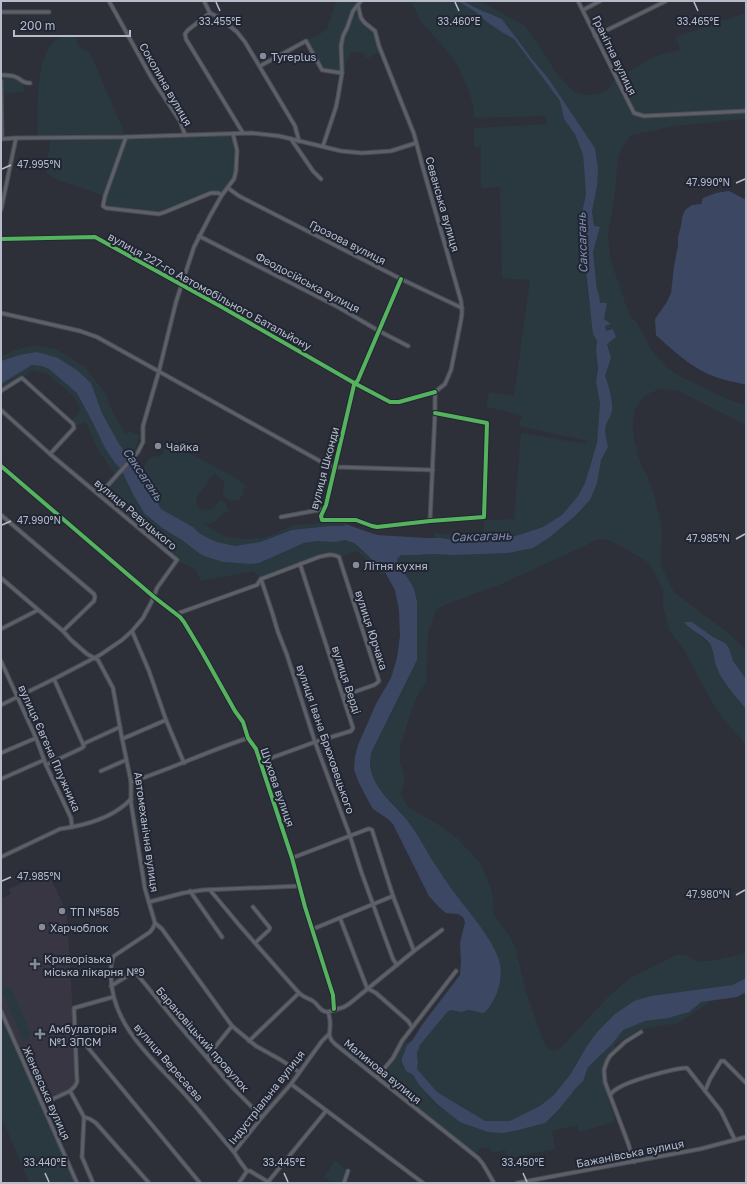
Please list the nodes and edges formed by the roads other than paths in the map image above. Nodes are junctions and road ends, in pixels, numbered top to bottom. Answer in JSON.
{"nodes":[{"id":1,"x":109,"y":1,"type":"edge"},
{"id":2,"x":204,"y":1,"type":"edge"},
{"id":3,"x":361,"y":1,"type":"edge"},
{"id":4,"x":578,"y":1,"type":"edge"},
{"id":5,"x":600,"y":1,"type":"edge"},
{"id":6,"x":666,"y":1,"type":"edge"},
{"id":7,"x":358,"y":5,"type":"junction"},
{"id":8,"x":583,"y":10,"type":"junction"},
{"id":9,"x":1,"y":12,"type":"edge"},
{"id":10,"x":49,"y":12,"type":"dead end"},
{"id":11,"x":210,"y":13,"type":"junction"},
{"id":12,"x":595,"y":36,"type":"junction"},
{"id":13,"x":260,"y":66,"type":"junction"},
{"id":14,"x":342,"y":73,"type":"junction"},
{"id":15,"x":1,"y":75,"type":"edge"},
{"id":16,"x":1,"y":81,"type":"edge"},
{"id":17,"x":30,"y":83,"type":"dead end"},
{"id":18,"x":746,"y":111,"type":"edge"},
{"id":19,"x":243,"y":133,"type":"junction"},
{"id":20,"x":233,"y":134,"type":"junction"},
{"id":21,"x":185,"y":135,"type":"junction"},
{"id":22,"x":126,"y":137,"type":"junction"},
{"id":23,"x":16,"y":138,"type":"junction"},
{"id":24,"x":1,"y":139,"type":"edge"},
{"id":25,"x":291,"y":139,"type":"junction"},
{"id":26,"x":300,"y":141,"type":"junction"},
{"id":27,"x":416,"y":143,"type":"junction"},
{"id":28,"x":323,"y":146,"type":"junction"},
{"id":29,"x":321,"y":179,"type":"dead end"},
{"id":30,"x":228,"y":188,"type":"junction"},
{"id":31,"x":3,"y":194,"type":"edge"},
{"id":32,"x":222,"y":195,"type":"junction"},
{"id":33,"x":1,"y":210,"type":"edge"},
{"id":34,"x":199,"y":236,"type":"junction"},
{"id":35,"x":1,"y":239,"type":"edge"},
{"id":36,"x":401,"y":279,"type":"junction"},
{"id":37,"x":181,"y":285,"type":"junction"},
{"id":38,"x":462,"y":308,"type":"junction"},
{"id":39,"x":1,"y":313,"type":"edge"},
{"id":40,"x":379,"y":331,"type":"junction"},
{"id":41,"x":408,"y":346,"type":"dead end"},
{"id":42,"x":159,"y":371,"type":"junction"},
{"id":43,"x":356,"y":384,"type":"junction"},
{"id":44,"x":1,"y":391,"type":"edge"},
{"id":45,"x":435,"y":392,"type":"junction"},
{"id":46,"x":1,"y":410,"type":"edge"},
{"id":47,"x":435,"y":413,"type":"junction"},
{"id":48,"x":50,"y":454,"type":"junction"},
{"id":49,"x":1,"y":466,"type":"edge"},
{"id":50,"x":336,"y":467,"type":"junction"},
{"id":51,"x":433,"y":470,"type":"junction"},
{"id":52,"x":99,"y":495,"type":"junction"},
{"id":53,"x":324,"y":509,"type":"junction"},
{"id":54,"x":1,"y":515,"type":"edge"},
{"id":55,"x":281,"y":517,"type":"dead end"},
{"id":56,"x":430,"y":521,"type":"junction"},
{"id":57,"x":300,"y":564,"type":"junction"},
{"id":58,"x":1,"y":578,"type":"edge"},
{"id":59,"x":261,"y":579,"type":"junction"},
{"id":60,"x":154,"y":596,"type":"junction"},
{"id":61,"x":38,"y":610,"type":"junction"},
{"id":62,"x":176,"y":614,"type":"junction"},
{"id":63,"x":1,"y":628,"type":"edge"},
{"id":64,"x":63,"y":631,"type":"junction"},
{"id":65,"x":132,"y":631,"type":"junction"},
{"id":66,"x":94,"y":658,"type":"junction"},
{"id":67,"x":1,"y":661,"type":"edge"},
{"id":68,"x":54,"y":679,"type":"junction"},
{"id":69,"x":343,"y":696,"type":"junction"},
{"id":70,"x":18,"y":697,"type":"junction"},
{"id":71,"x":1,"y":705,"type":"edge"},
{"id":72,"x":166,"y":720,"type":"junction"},
{"id":73,"x":120,"y":727,"type":"junction"},
{"id":74,"x":36,"y":738,"type":"junction"},
{"id":75,"x":248,"y":738,"type":"junction"},
{"id":76,"x":122,"y":739,"type":"junction"},
{"id":77,"x":316,"y":742,"type":"junction"},
{"id":78,"x":83,"y":744,"type":"junction"},
{"id":79,"x":1,"y":754,"type":"edge"},
{"id":80,"x":44,"y":760,"type":"junction"},
{"id":81,"x":126,"y":760,"type":"junction"},
{"id":82,"x":260,"y":762,"type":"junction"},
{"id":83,"x":184,"y":763,"type":"junction"},
{"id":84,"x":46,"y":765,"type":"junction"},
{"id":85,"x":101,"y":771,"type":"dead end"},
{"id":86,"x":1,"y":779,"type":"edge"},
{"id":87,"x":131,"y":782,"type":"junction"},
{"id":88,"x":131,"y":799,"type":"junction"},
{"id":89,"x":72,"y":827,"type":"junction"},
{"id":90,"x":350,"y":836,"type":"junction"},
{"id":91,"x":1,"y":857,"type":"edge"},
{"id":92,"x":292,"y":858,"type":"junction"},
{"id":93,"x":300,"y":886,"type":"junction"},
{"id":94,"x":210,"y":890,"type":"junction"},
{"id":95,"x":190,"y":892,"type":"junction"},
{"id":96,"x":394,"y":896,"type":"junction"},
{"id":97,"x":148,"y":902,"type":"junction"},
{"id":98,"x":373,"y":905,"type":"junction"},
{"id":99,"x":253,"y":907,"type":"dead end"},
{"id":100,"x":340,"y":918,"type":"junction"},
{"id":101,"x":155,"y":923,"type":"junction"},
{"id":102,"x":312,"y":929,"type":"junction"},
{"id":103,"x":442,"y":930,"type":"dead end"},
{"id":104,"x":222,"y":937,"type":"dead end"},
{"id":105,"x":255,"y":943,"type":"junction"},
{"id":106,"x":414,"y":951,"type":"junction"},
{"id":107,"x":397,"y":965,"type":"junction"},
{"id":108,"x":456,"y":971,"type":"dead end"},
{"id":109,"x":111,"y":986,"type":"junction"},
{"id":110,"x":367,"y":988,"type":"junction"},
{"id":111,"x":299,"y":993,"type":"junction"},
{"id":112,"x":113,"y":997,"type":"junction"},
{"id":113,"x":334,"y":1009,"type":"junction"},
{"id":114,"x":1,"y":1011,"type":"edge"},
{"id":115,"x":328,"y":1012,"type":"junction"},
{"id":116,"x":232,"y":1026,"type":"junction"},
{"id":117,"x":412,"y":1027,"type":"junction"},
{"id":118,"x":641,"y":1032,"type":"dead end"},
{"id":119,"x":329,"y":1034,"type":"junction"},
{"id":120,"x":75,"y":1035,"type":"junction"},
{"id":121,"x":249,"y":1041,"type":"junction"},
{"id":122,"x":207,"y":1057,"type":"junction"},
{"id":123,"x":299,"y":1072,"type":"junction"},
{"id":124,"x":377,"y":1077,"type":"junction"},
{"id":125,"x":746,"y":1083,"type":"edge"},
{"id":126,"x":291,"y":1084,"type":"junction"},
{"id":127,"x":70,"y":1091,"type":"junction"},
{"id":128,"x":705,"y":1091,"type":"junction"},
{"id":129,"x":610,"y":1095,"type":"junction"},
{"id":130,"x":42,"y":1104,"type":"junction"},
{"id":131,"x":326,"y":1111,"type":"junction"},
{"id":132,"x":84,"y":1117,"type":"junction"},
{"id":133,"x":262,"y":1118,"type":"junction"},
{"id":134,"x":746,"y":1137,"type":"edge"},
{"id":135,"x":735,"y":1140,"type":"junction"},
{"id":136,"x":234,"y":1152,"type":"junction"},
{"id":137,"x":634,"y":1162,"type":"junction"},
{"id":138,"x":247,"y":1171,"type":"junction"},
{"id":139,"x":348,"y":1172,"type":"dead end"},
{"id":140,"x":269,"y":1182,"type":"edge"},
{"id":141,"x":77,"y":1183,"type":"edge"},
{"id":142,"x":93,"y":1183,"type":"edge"},
{"id":143,"x":150,"y":1183,"type":"edge"},
{"id":144,"x":200,"y":1183,"type":"edge"},
{"id":145,"x":238,"y":1183,"type":"edge"},
{"id":146,"x":344,"y":1183,"type":"edge"},
{"id":147,"x":423,"y":1183,"type":"edge"},
{"id":148,"x":494,"y":1183,"type":"edge"},
{"id":149,"x":517,"y":1183,"type":"edge"}],
"edges":[{"from":1,"to":21,"type":"street","name":"Соколина вулиця"},
{"from":2,"to":11,"type":"street"},
{"from":3,"to":7,"type":"street"},
{"from":4,"to":8,"type":"street","name":"Гранітна вулиця"},
{"from":5,"to":8,"type":"street"},
{"from":6,"to":12,"type":"street"},
{"from":7,"to":14,"type":"street"},
{"from":7,"to":27,"type":"street","name":"Севанська вулиця"},
{"from":8,"to":12,"type":"street","name":"Гранітна вулиця"},
{"from":9,"to":10,"type":"street"},
{"from":11,"to":13,"type":"street"},
{"from":11,"to":19,"type":"street"},
{"from":12,"to":18,"type":"street","name":"Гранітна вулиця"},
{"from":13,"to":14,"type":"street"},
{"from":13,"to":26,"type":"street"},
{"from":14,"to":28,"type":"street"},
{"from":15,"to":17,"type":"street"},
{"from":16,"to":24,"type":"street"},
{"from":19,"to":20,"type":"street"},
{"from":19,"to":25,"type":"street"},
{"from":20,"to":21,"type":"street"},
{"from":20,"to":30,"type":"street"},
{"from":21,"to":22,"type":"street"},
{"from":22,"to":23,"type":"street"},
{"from":22,"to":32,"type":"street"},
{"from":23,"to":24,"type":"street"},
{"from":23,"to":31,"type":"street"},
{"from":25,"to":26,"type":"street"},
{"from":25,"to":29,"type":"street"},
{"from":26,"to":28,"type":"street"},
{"from":27,"to":28,"type":"street"},
{"from":27,"to":38,"type":"street","name":"Севанська вулиця"},
{"from":30,"to":32,"type":"street"},
{"from":30,"to":36,"type":"street","name":"Грозова вулиця"},
{"from":31,"to":33,"type":"street"},
{"from":32,"to":34,"type":"street"},
{"from":34,"to":37,"type":"street"},
{"from":34,"to":40,"type":"street","name":"Феодосійська вулиця"},
{"from":35,"to":37,"type":"street","name":"вулиця 227-го Автомобільного Батальйону"},
{"from":36,"to":38,"type":"street","name":"Грозова вулиця"},
{"from":36,"to":40,"type":"street"},
{"from":37,"to":42,"type":"street"},
{"from":37,"to":43,"type":"street","name":"вулиця 227-го Автомобільного Батальйону"},
{"from":38,"to":45,"type":"street","name":"Севанська вулиця"},
{"from":39,"to":42,"type":"street","name":"вулиця Шконди"},
{"from":40,"to":41,"type":"street","name":"Феодосійська вулиця"},
{"from":40,"to":43,"type":"street"},
{"from":42,"to":50,"type":"street","name":"вулиця Шконди"},
{"from":42,"to":52,"type":"street"},
{"from":43,"to":45,"type":"street","name":"вулиця 227-го Автомобільного Батальйону"},
{"from":43,"to":50,"type":"street","name":"вулиця Шконди"},
{"from":44,"to":48,"type":"street"},
{"from":45,"to":47,"type":"street"},
{"from":46,"to":48,"type":"street","name":"вулиця Ревуцького"},
{"from":47,"to":51,"type":"street"},
{"from":47,"to":56,"type":"street"},
{"from":48,"to":52,"type":"street","name":"вулиця Ревуцького"},
{"from":49,"to":60,"type":"street","name":"Шухова вулиця"},
{"from":50,"to":51,"type":"street","name":"вулиця Шконди"},
{"from":50,"to":53,"type":"street","name":"вулиця Шконди"},
{"from":51,"to":56,"type":"street"},
{"from":52,"to":60,"type":"street","name":"вулиця Ревуцького"},
{"from":53,"to":55,"type":"street"},
{"from":53,"to":56,"type":"street","name":"вулиця Шконди"},
{"from":54,"to":64,"type":"street"},
{"from":57,"to":59,"type":"street"},
{"from":57,"to":69,"type":"street","name":"вулиця Верді"},
{"from":57,"to":69,"type":"street","name":"вулиця Юрчака"},
{"from":58,"to":61,"type":"street"},
{"from":59,"to":62,"type":"street"},
{"from":59,"to":77,"type":"street","name":"вулиця Івана Брюховецького"},
{"from":60,"to":62,"type":"street","name":"Шухова вулиця"},
{"from":60,"to":65,"type":"street"},
{"from":61,"to":63,"type":"street"},
{"from":61,"to":64,"type":"street"},
{"from":62,"to":75,"type":"street","name":"Шухова вулиця"},
{"from":64,"to":66,"type":"street"},
{"from":65,"to":66,"type":"street"},
{"from":65,"to":72,"type":"street"},
{"from":66,"to":68,"type":"street"},
{"from":66,"to":73,"type":"street","name":"Автомеханічна вулиця"},
{"from":67,"to":70,"type":"street","name":"вулиця Євгена Плужника"},
{"from":68,"to":70,"type":"street"},
{"from":68,"to":78,"type":"street"},
{"from":69,"to":77,"type":"street","name":"вулиця Верді"},
{"from":70,"to":71,"type":"street"},
{"from":70,"to":74,"type":"street","name":"вулиця Євгена Плужника"},
{"from":72,"to":76,"type":"street"},
{"from":72,"to":83,"type":"street"},
{"from":73,"to":76,"type":"street","name":"Автомеханічна вулиця"},
{"from":73,"to":78,"type":"street"},
{"from":74,"to":79,"type":"street"},
{"from":74,"to":80,"type":"street","name":"вулиця Євгена Плужника"},
{"from":75,"to":82,"type":"street","name":"Шухова вулиця"},
{"from":75,"to":83,"type":"street"},
{"from":76,"to":81,"type":"street","name":"Автомеханічна вулиця"},
{"from":77,"to":82,"type":"street","name":"вулиця Верді"},
{"from":77,"to":90,"type":"street","name":"вулиця Івана Брюховецького"},
{"from":78,"to":84,"type":"street"},
{"from":80,"to":84,"type":"street","name":"вулиця Євгена Плужника"},
{"from":80,"to":86,"type":"street"},
{"from":81,"to":85,"type":"street"},
{"from":81,"to":87,"type":"street","name":"Автомеханічна вулиця"},
{"from":82,"to":92,"type":"street","name":"Шухова вулиця"},
{"from":83,"to":87,"type":"street"},
{"from":84,"to":89,"type":"street","name":"вулиця Євгена Плужника"},
{"from":87,"to":88,"type":"street","name":"Автомеханічна вулиця"},
{"from":88,"to":89,"type":"street","name":"вулиця Євгена Плужника"},
{"from":88,"to":97,"type":"street","name":"Автомеханічна вулиця"},
{"from":89,"to":91,"type":"street"},
{"from":90,"to":92,"type":"street"},
{"from":90,"to":96,"type":"street"},
{"from":90,"to":98,"type":"street","name":"вулиця Івана Брюховецького"},
{"from":92,"to":93,"type":"street","name":"Шухова вулиця"},
{"from":93,"to":94,"type":"street"},
{"from":93,"to":102,"type":"street","name":"Шухова вулиця"},
{"from":94,"to":95,"type":"street"},
{"from":94,"to":105,"type":"street"},
{"from":95,"to":97,"type":"street"},
{"from":95,"to":104,"type":"street"},
{"from":96,"to":98,"type":"street"},
{"from":96,"to":106,"type":"street"},
{"from":97,"to":101,"type":"street","name":"Автомеханічна вулиця"},
{"from":98,"to":100,"type":"street"},
{"from":98,"to":107,"type":"street","name":"вулиця Івана Брюховецького"},
{"from":99,"to":105,"type":"street"},
{"from":100,"to":102,"type":"street"},
{"from":100,"to":110,"type":"street"},
{"from":101,"to":109,"type":"street","name":"вулиця Вересаєва"},
{"from":101,"to":116,"type":"street","name":"Автомеханічна вулиця"},
{"from":102,"to":113,"type":"street","name":"Шухова вулиця"},
{"from":103,"to":106,"type":"street"},
{"from":105,"to":111,"type":"street"},
{"from":106,"to":107,"type":"street"},
{"from":107,"to":110,"type":"street"},
{"from":108,"to":117,"type":"street"},
{"from":109,"to":112,"type":"street","name":"вулиця Вересаєва"},
{"from":109,"to":122,"type":"street","name":"Барановіцький провулок"},
{"from":110,"to":113,"type":"street"},
{"from":110,"to":117,"type":"street"},
{"from":111,"to":115,"type":"street"},
{"from":111,"to":121,"type":"street"},
{"from":112,"to":120,"type":"street"},
{"from":112,"to":136,"type":"street","name":"вулиця Вересаєва"},
{"from":113,"to":115,"type":"street"},
{"from":114,"to":130,"type":"street","name":"Женевська вулиця"},
{"from":115,"to":119,"type":"street"},
{"from":116,"to":121,"type":"street","name":"Автомеханічна вулиця"},
{"from":116,"to":122,"type":"street"},
{"from":117,"to":124,"type":"street"},
{"from":118,"to":129,"type":"street"},
{"from":119,"to":123,"type":"street","name":"Індустріальна вулиця"},
{"from":119,"to":124,"type":"street","name":"Малинова вулиця"},
{"from":120,"to":127,"type":"street"},
{"from":120,"to":144,"type":"street"},
{"from":121,"to":123,"type":"street","name":"Автомеханічна вулиця"},
{"from":122,"to":133,"type":"street","name":"Барановіцький провулок"},
{"from":123,"to":126,"type":"street","name":"Індустріальна вулиця"},
{"from":124,"to":148,"type":"street","name":"Малинова вулиця"},
{"from":125,"to":128,"type":"street"},
{"from":126,"to":131,"type":"street"},
{"from":126,"to":133,"type":"street","name":"Індустріальна вулиця"},
{"from":127,"to":130,"type":"street"},
{"from":127,"to":132,"type":"street"},
{"from":128,"to":129,"type":"street"},
{"from":128,"to":135,"type":"street"},
{"from":129,"to":137,"type":"street"},
{"from":130,"to":141,"type":"street","name":"Женевська вулиця"},
{"from":131,"to":140,"type":"street"},
{"from":131,"to":147,"type":"street"},
{"from":132,"to":142,"type":"street"},
{"from":132,"to":143,"type":"street"},
{"from":133,"to":136,"type":"street","name":"Індустріальна вулиця"},
{"from":134,"to":135,"type":"street","name":"Бажанівська вулиця"},
{"from":135,"to":137,"type":"street","name":"Бажанівська вулиця"},
{"from":136,"to":138,"type":"street","name":"Індустріальна вулиця"},
{"from":137,"to":149,"type":"street","name":"Бажанівська вулиця"},
{"from":138,"to":140,"type":"street","name":"Індустріальна вулиця"},
{"from":138,"to":145,"type":"street"},
{"from":139,"to":146,"type":"street"}]}
